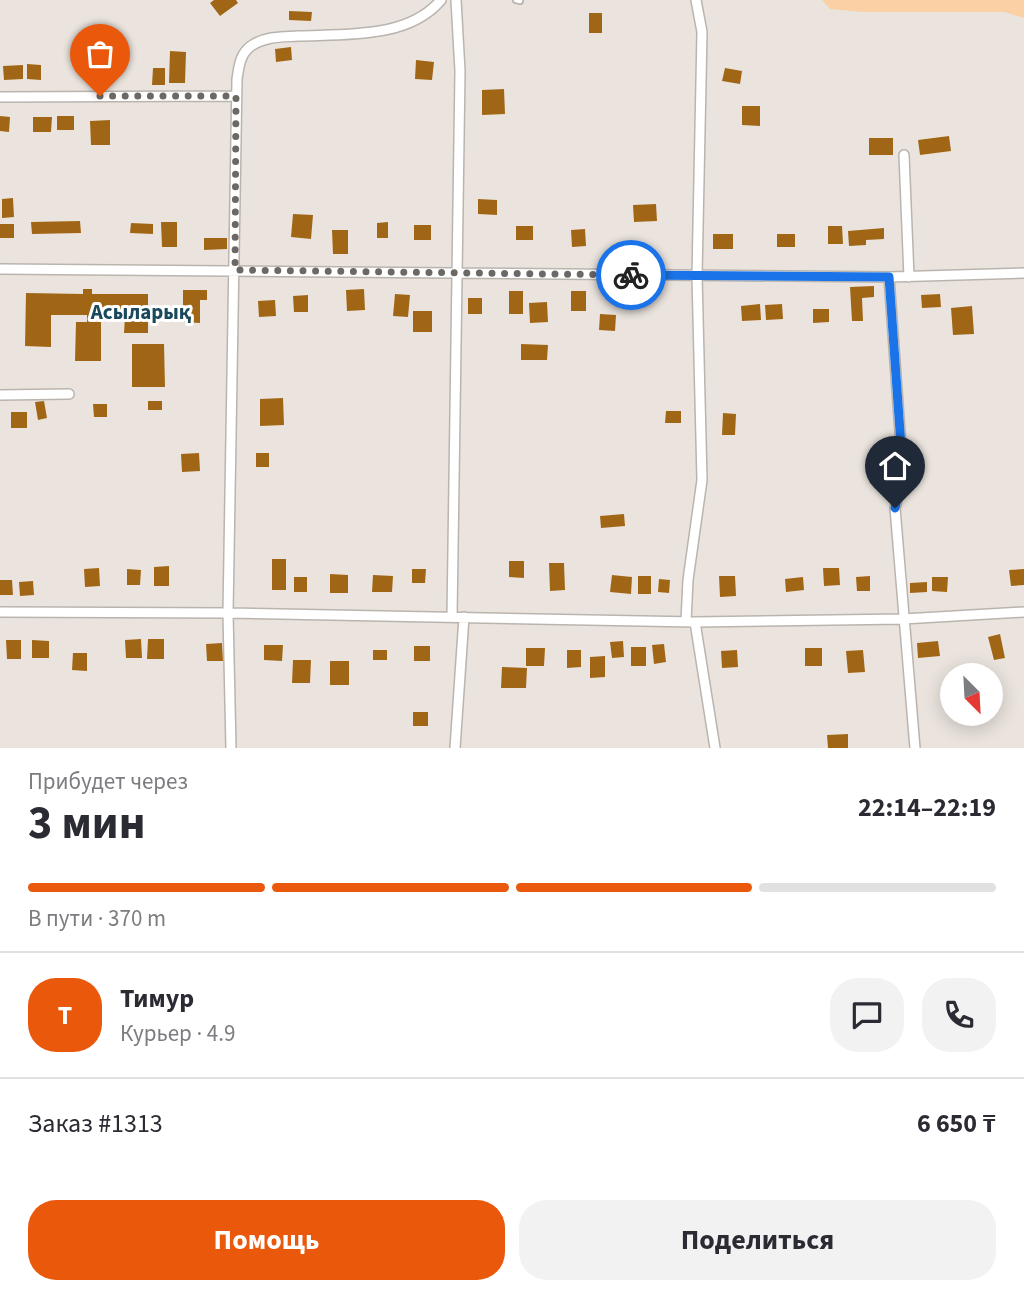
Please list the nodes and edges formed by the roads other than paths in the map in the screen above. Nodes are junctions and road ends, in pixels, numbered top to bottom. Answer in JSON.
{"nodes":[{"id":1,"x":441,"y":0,"type":"edge"},
{"id":2,"x":456,"y":0,"type":"edge"},
{"id":3,"x":696,"y":0,"type":"edge"},
{"id":4,"x":236,"y":96,"type":"junction"},
{"id":5,"x":0,"y":97,"type":"edge"},
{"id":6,"x":904,"y":155,"type":"dead end"},
{"id":7,"x":0,"y":269,"type":"edge"},
{"id":8,"x":235,"y":270,"type":"junction"},
{"id":9,"x":456,"y":273,"type":"junction"},
{"id":10,"x":1024,"y":273,"type":"edge"},
{"id":11,"x":697,"y":276,"type":"junction"},
{"id":12,"x":889,"y":277,"type":"junction"},
{"id":13,"x":909,"y":277,"type":"junction"},
{"id":14,"x":69,"y":394,"type":"dead end"},
{"id":15,"x":0,"y":395,"type":"edge"},
{"id":16,"x":0,"y":612,"type":"edge"},
{"id":17,"x":1024,"y":612,"type":"edge"},
{"id":18,"x":228,"y":613,"type":"junction"},
{"id":19,"x":452,"y":617,"type":"junction"},
{"id":20,"x":464,"y":617,"type":"junction"},
{"id":21,"x":903,"y":619,"type":"junction"},
{"id":22,"x":690,"y":622,"type":"junction"},
{"id":23,"x":231,"y":748,"type":"edge"},
{"id":24,"x":455,"y":748,"type":"edge"},
{"id":25,"x":715,"y":748,"type":"edge"},
{"id":26,"x":915,"y":748,"type":"edge"}],
"edges":[{"from":1,"to":4,"type":"street"},
{"from":2,"to":9,"type":"street"},
{"from":3,"to":11,"type":"street"},
{"from":4,"to":5,"type":"street"},
{"from":4,"to":8,"type":"street"},
{"from":6,"to":13,"type":"street"},
{"from":7,"to":8,"type":"street"},
{"from":8,"to":9,"type":"street"},
{"from":8,"to":18,"type":"street"},
{"from":9,"to":11,"type":"street"},
{"from":9,"to":19,"type":"street"},
{"from":10,"to":13,"type":"street"},
{"from":11,"to":12,"type":"street"},
{"from":11,"to":22,"type":"street"},
{"from":12,"to":13,"type":"street"},
{"from":12,"to":21,"type":"street"},
{"from":14,"to":15,"type":"street"},
{"from":16,"to":18,"type":"street"},
{"from":17,"to":21,"type":"street"},
{"from":18,"to":19,"type":"street"},
{"from":18,"to":23,"type":"street"},
{"from":19,"to":20,"type":"street"},
{"from":20,"to":22,"type":"street"},
{"from":20,"to":24,"type":"street"},
{"from":21,"to":22,"type":"street"},
{"from":21,"to":26,"type":"street"},
{"from":22,"to":25,"type":"street"}]}
